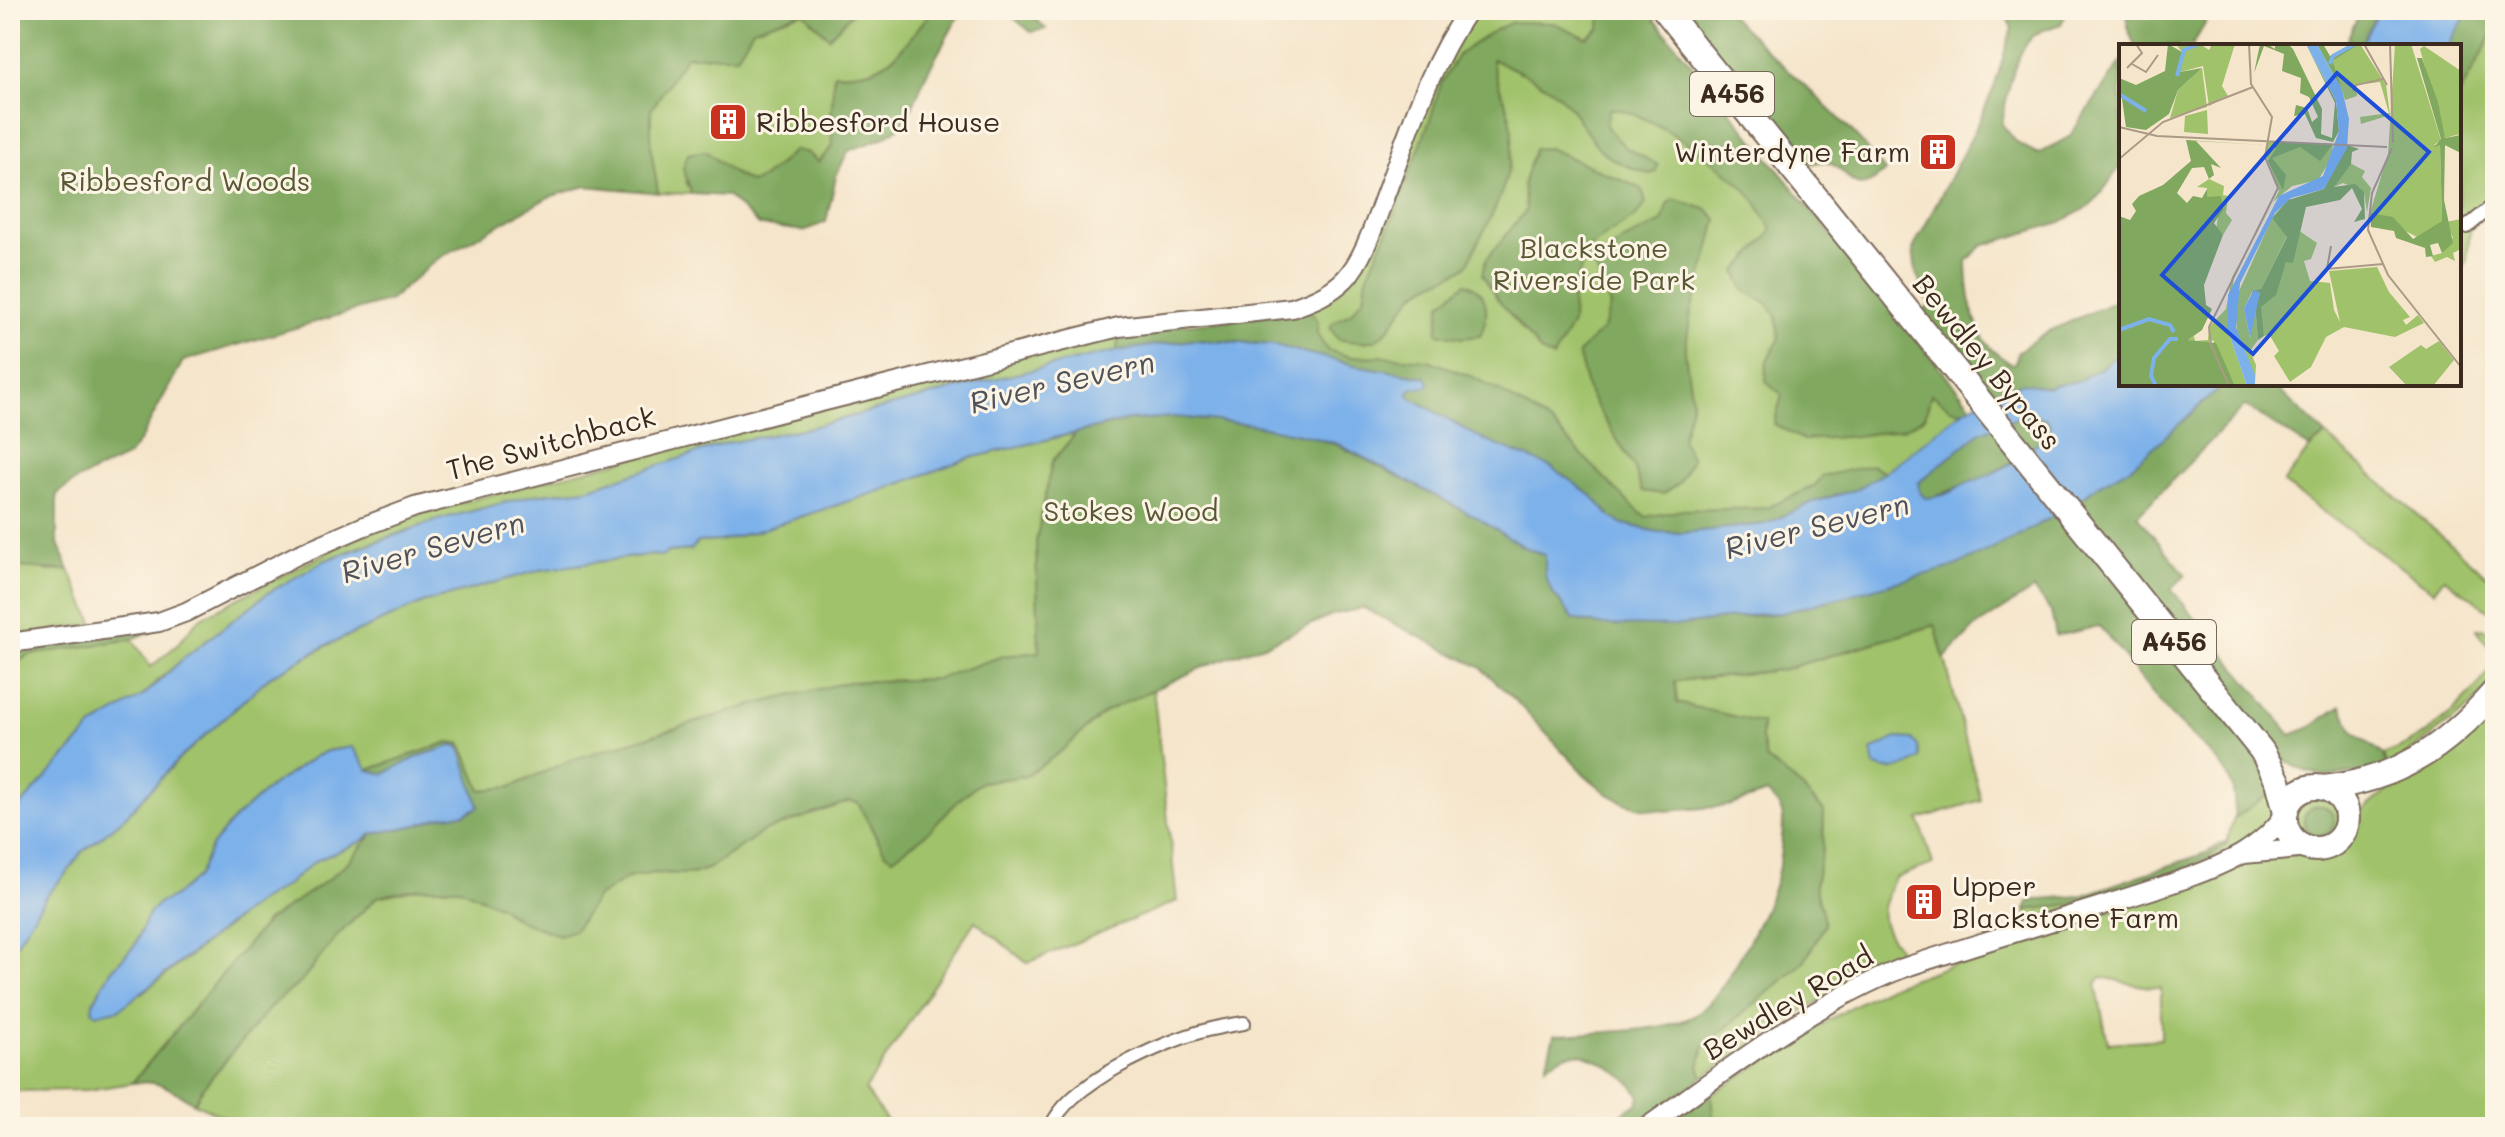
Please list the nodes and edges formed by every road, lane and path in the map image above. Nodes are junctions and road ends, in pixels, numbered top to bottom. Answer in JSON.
{"nodes":[{"id":1,"x":1468,"y":10,"type":"edge"},
{"id":2,"x":1665,"y":10,"type":"edge"},
{"id":3,"x":2495,"y":204,"type":"edge"},
{"id":4,"x":2467,"y":227,"type":"dead end"},
{"id":5,"x":10,"y":643,"type":"edge"},
{"id":6,"x":2495,"y":691,"type":"edge"},
{"id":7,"x":2262,"y":751,"type":"junction"},
{"id":8,"x":2404,"y":767,"type":"junction"},
{"id":9,"x":2320,"y":787,"type":"junction"},
{"id":10,"x":2286,"y":813,"type":"junction"},
{"id":11,"x":2346,"y":827,"type":"junction"},
{"id":12,"x":2309,"y":848,"type":"junction"},
{"id":13,"x":2240,"y":855,"type":"junction"},
{"id":14,"x":1244,"y":1023,"type":"dead end"},
{"id":15,"x":1051,"y":1127,"type":"edge"},
{"id":16,"x":1647,"y":1127,"type":"edge"}],
"edges":[{"from":1,"to":5,"type":"main road","name":"The Switchback"},
{"from":2,"to":7,"type":"highway","name":"Bewdley Bypass","number":"A456"},
{"from":3,"to":4,"type":"street"},
{"from":6,"to":8,"type":"highway"},
{"from":7,"to":9,"type":"highway","name":"Bewdley Bypass","number":"A456"},
{"from":7,"to":10,"type":"highway","name":"Bewdley Bypass","number":"A456"},
{"from":8,"to":9,"type":"highway"},
{"from":8,"to":11,"type":"highway"},
{"from":9,"to":10,"type":"highway"},
{"from":9,"to":11,"type":"highway","number":"A456"},
{"from":10,"to":12,"type":"highway","number":"A456"},
{"from":10,"to":13,"type":"main road","name":"Bewdley Road"},
{"from":11,"to":12,"type":"highway"},
{"from":12,"to":13,"type":"main road","name":"Bewdley Road"},
{"from":13,"to":16,"type":"main road","name":"Bewdley Road"},
{"from":14,"to":15,"type":"street"}]}
